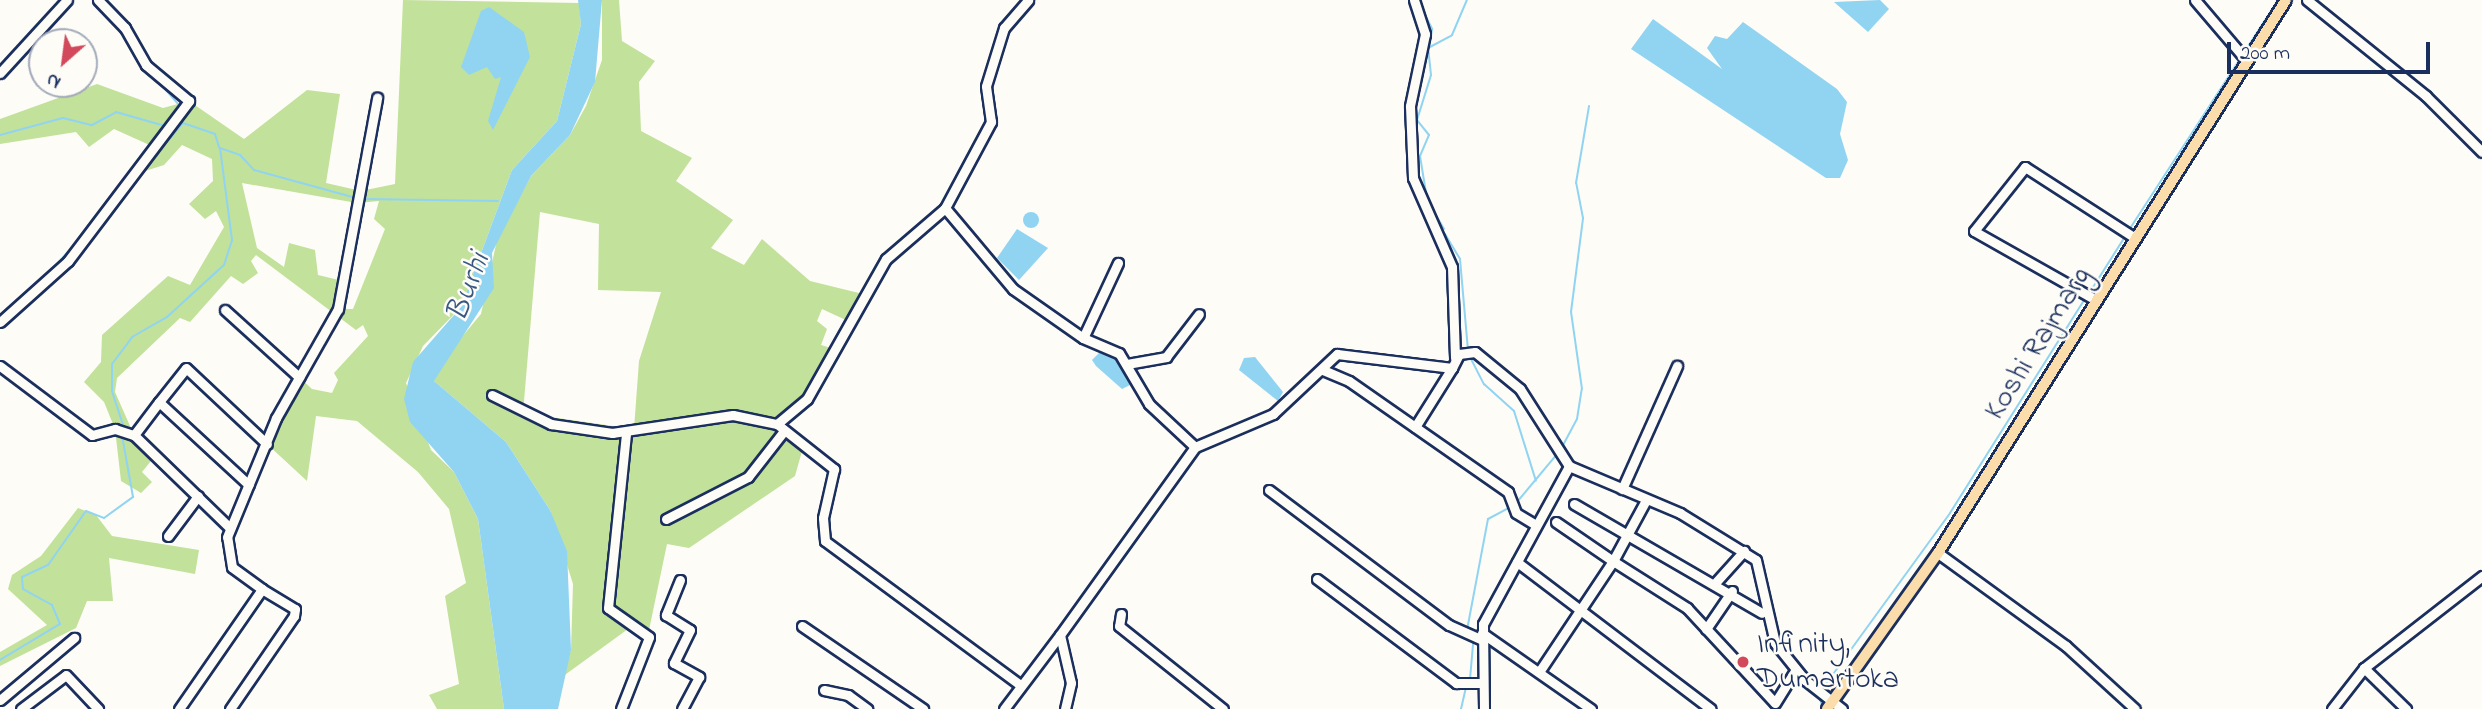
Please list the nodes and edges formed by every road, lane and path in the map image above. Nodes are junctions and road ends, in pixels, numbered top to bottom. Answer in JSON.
{"nodes":[{"id":1,"x":67,"y":0,"type":"edge"},
{"id":2,"x":98,"y":0,"type":"edge"},
{"id":3,"x":1028,"y":0,"type":"edge"},
{"id":4,"x":1414,"y":0,"type":"edge"},
{"id":5,"x":2195,"y":0,"type":"edge"},
{"id":6,"x":2286,"y":0,"type":"edge"},
{"id":7,"x":2307,"y":0,"type":"edge"},
{"id":8,"x":2247,"y":61,"type":"junction"},
{"id":9,"x":0,"y":73,"type":"edge"},
{"id":10,"x":377,"y":98,"type":"dead end"},
{"id":11,"x":2482,"y":152,"type":"edge"},
{"id":12,"x":944,"y":208,"type":"junction"},
{"id":13,"x":2135,"y":238,"type":"junction"},
{"id":14,"x":1118,"y":263,"type":"dead end"},
{"id":15,"x":2096,"y":300,"type":"junction"},
{"id":16,"x":225,"y":310,"type":"dead end"},
{"id":17,"x":1199,"y":314,"type":"dead end"},
{"id":18,"x":0,"y":322,"type":"edge"},
{"id":19,"x":1083,"y":338,"type":"junction"},
{"id":20,"x":1453,"y":363,"type":"junction"},
{"id":21,"x":1128,"y":364,"type":"junction"},
{"id":22,"x":0,"y":366,"type":"edge"},
{"id":23,"x":1677,"y":366,"type":"dead end"},
{"id":24,"x":1323,"y":370,"type":"junction"},
{"id":25,"x":299,"y":377,"type":"junction"},
{"id":26,"x":492,"y":396,"type":"dead end"},
{"id":27,"x":159,"y":402,"type":"junction"},
{"id":28,"x":1415,"y":427,"type":"junction"},
{"id":29,"x":780,"y":428,"type":"junction"},
{"id":30,"x":625,"y":434,"type":"junction"},
{"id":31,"x":134,"y":435,"type":"junction"},
{"id":32,"x":267,"y":444,"type":"junction"},
{"id":33,"x":1195,"y":447,"type":"junction"},
{"id":34,"x":1569,"y":466,"type":"junction"},
{"id":35,"x":249,"y":485,"type":"junction"},
{"id":36,"x":1622,"y":489,"type":"junction"},
{"id":37,"x":1269,"y":490,"type":"dead end"},
{"id":38,"x":198,"y":496,"type":"junction"},
{"id":39,"x":1646,"y":500,"type":"junction"},
{"id":40,"x":1574,"y":504,"type":"dead end"},
{"id":41,"x":666,"y":519,"type":"dead end"},
{"id":42,"x":1556,"y":522,"type":"dead end"},
{"id":43,"x":1536,"y":525,"type":"junction"},
{"id":44,"x":230,"y":528,"type":"junction"},
{"id":45,"x":1628,"y":534,"type":"junction"},
{"id":46,"x":168,"y":536,"type":"dead end"},
{"id":47,"x":1745,"y":551,"type":"junction"},
{"id":48,"x":1938,"y":553,"type":"junction"},
{"id":49,"x":1613,"y":561,"type":"junction"},
{"id":50,"x":1517,"y":562,"type":"junction"},
{"id":51,"x":2482,"y":576,"type":"edge"},
{"id":52,"x":1317,"y":579,"type":"dead end"},
{"id":53,"x":680,"y":580,"type":"dead end"},
{"id":54,"x":1716,"y":582,"type":"junction"},
{"id":55,"x":262,"y":589,"type":"junction"},
{"id":56,"x":1732,"y":591,"type":"junction"},
{"id":57,"x":1582,"y":610,"type":"junction"},
{"id":58,"x":1121,"y":614,"type":"dead end"},
{"id":59,"x":1765,"y":618,"type":"junction"},
{"id":60,"x":802,"y":626,"type":"dead end"},
{"id":61,"x":1706,"y":629,"type":"junction"},
{"id":62,"x":1060,"y":635,"type":"junction"},
{"id":63,"x":1476,"y":636,"type":"junction"},
{"id":64,"x":74,"y":638,"type":"dead end"},
{"id":65,"x":2364,"y":668,"type":"junction"},
{"id":66,"x":1796,"y":670,"type":"junction"},
{"id":67,"x":1539,"y":673,"type":"junction"},
{"id":68,"x":1482,"y":683,"type":"junction"},
{"id":69,"x":1020,"y":685,"type":"junction"},
{"id":70,"x":824,"y":690,"type":"dead end"},
{"id":71,"x":1,"y":698,"type":"edge"},
{"id":72,"x":1779,"y":706,"type":"edge"},
{"id":73,"x":1834,"y":706,"type":"edge"},
{"id":74,"x":21,"y":709,"type":"edge"},
{"id":75,"x":98,"y":709,"type":"edge"},
{"id":76,"x":179,"y":709,"type":"edge"},
{"id":77,"x":230,"y":709,"type":"edge"},
{"id":78,"x":621,"y":709,"type":"edge"},
{"id":79,"x":681,"y":709,"type":"edge"},
{"id":80,"x":867,"y":709,"type":"edge"},
{"id":81,"x":923,"y":709,"type":"edge"},
{"id":82,"x":1004,"y":709,"type":"edge"},
{"id":83,"x":1065,"y":709,"type":"edge"},
{"id":84,"x":1223,"y":709,"type":"edge"},
{"id":85,"x":1484,"y":709,"type":"edge"},
{"id":86,"x":1591,"y":709,"type":"edge"},
{"id":87,"x":1710,"y":709,"type":"edge"},
{"id":88,"x":2135,"y":709,"type":"edge"},
{"id":89,"x":2332,"y":709,"type":"edge"},
{"id":90,"x":2406,"y":709,"type":"edge"}],
"edges":[{"from":1,"to":9,"type":"street"},
{"from":2,"to":18,"type":"street"},
{"from":3,"to":12,"type":"street"},
{"from":4,"to":20,"type":"street"},
{"from":5,"to":8,"type":"street"},
{"from":6,"to":8,"type":"main road","name":"Koshi Rajmarg"},
{"from":7,"to":11,"type":"street"},
{"from":8,"to":13,"type":"main road","name":"Koshi Rajmarg"},
{"from":10,"to":25,"type":"street"},
{"from":12,"to":19,"type":"street"},
{"from":12,"to":29,"type":"street"},
{"from":13,"to":15,"type":"main road","name":"Koshi Rajmarg"},
{"from":13,"to":15,"type":"street"},
{"from":14,"to":19,"type":"street"},
{"from":15,"to":48,"type":"main road","name":"Koshi Rajmarg"},
{"from":16,"to":25,"type":"street"},
{"from":17,"to":21,"type":"street"},
{"from":19,"to":21,"type":"street"},
{"from":20,"to":24,"type":"street"},
{"from":20,"to":28,"type":"street"},
{"from":20,"to":34,"type":"street"},
{"from":21,"to":33,"type":"street"},
{"from":22,"to":31,"type":"street"},
{"from":23,"to":36,"type":"street"},
{"from":24,"to":28,"type":"street"},
{"from":24,"to":33,"type":"street"},
{"from":25,"to":32,"type":"street"},
{"from":26,"to":30,"type":"street"},
{"from":27,"to":31,"type":"street"},
{"from":27,"to":32,"type":"street"},
{"from":27,"to":35,"type":"street"},
{"from":28,"to":43,"type":"street"},
{"from":29,"to":30,"type":"street"},
{"from":29,"to":41,"type":"street"},
{"from":29,"to":69,"type":"street"},
{"from":30,"to":78,"type":"street"},
{"from":31,"to":38,"type":"street"},
{"from":32,"to":35,"type":"street"},
{"from":33,"to":62,"type":"street"},
{"from":34,"to":36,"type":"street"},
{"from":34,"to":43,"type":"street"},
{"from":35,"to":44,"type":"street"},
{"from":36,"to":39,"type":"street"},
{"from":37,"to":63,"type":"street"},
{"from":38,"to":44,"type":"street"},
{"from":38,"to":46,"type":"street"},
{"from":39,"to":45,"type":"street"},
{"from":39,"to":47,"type":"street"},
{"from":40,"to":45,"type":"street"},
{"from":42,"to":49,"type":"street"},
{"from":43,"to":50,"type":"street"},
{"from":44,"to":55,"type":"street"},
{"from":45,"to":49,"type":"street"},
{"from":45,"to":54,"type":"street"},
{"from":47,"to":54,"type":"street"},
{"from":47,"to":59,"type":"street"},
{"from":48,"to":73,"type":"main road","name":"Koshi Rajmarg"},
{"from":48,"to":88,"type":"street"},
{"from":49,"to":57,"type":"street"},
{"from":49,"to":61,"type":"street"},
{"from":50,"to":57,"type":"street"},
{"from":50,"to":63,"type":"street"},
{"from":51,"to":65,"type":"street"},
{"from":52,"to":68,"type":"street"},
{"from":53,"to":79,"type":"street"},
{"from":54,"to":56,"type":"street"},
{"from":55,"to":76,"type":"street"},
{"from":55,"to":77,"type":"street"},
{"from":56,"to":59,"type":"street"},
{"from":56,"to":61,"type":"street"},
{"from":57,"to":67,"type":"street"},
{"from":57,"to":87,"type":"street"},
{"from":58,"to":84,"type":"street"},
{"from":59,"to":66,"type":"street"},
{"from":60,"to":81,"type":"street"},
{"from":61,"to":72,"type":"street"},
{"from":62,"to":69,"type":"street"},
{"from":62,"to":83,"type":"street"},
{"from":63,"to":67,"type":"street"},
{"from":63,"to":68,"type":"street"},
{"from":64,"to":71,"type":"street"},
{"from":65,"to":89,"type":"street"},
{"from":65,"to":90,"type":"street"},
{"from":66,"to":72,"type":"street"},
{"from":66,"to":73,"type":"street"},
{"from":67,"to":86,"type":"street"},
{"from":68,"to":85,"type":"street"},
{"from":69,"to":82,"type":"street"},
{"from":70,"to":80,"type":"street"},
{"from":74,"to":75,"type":"street"}]}
